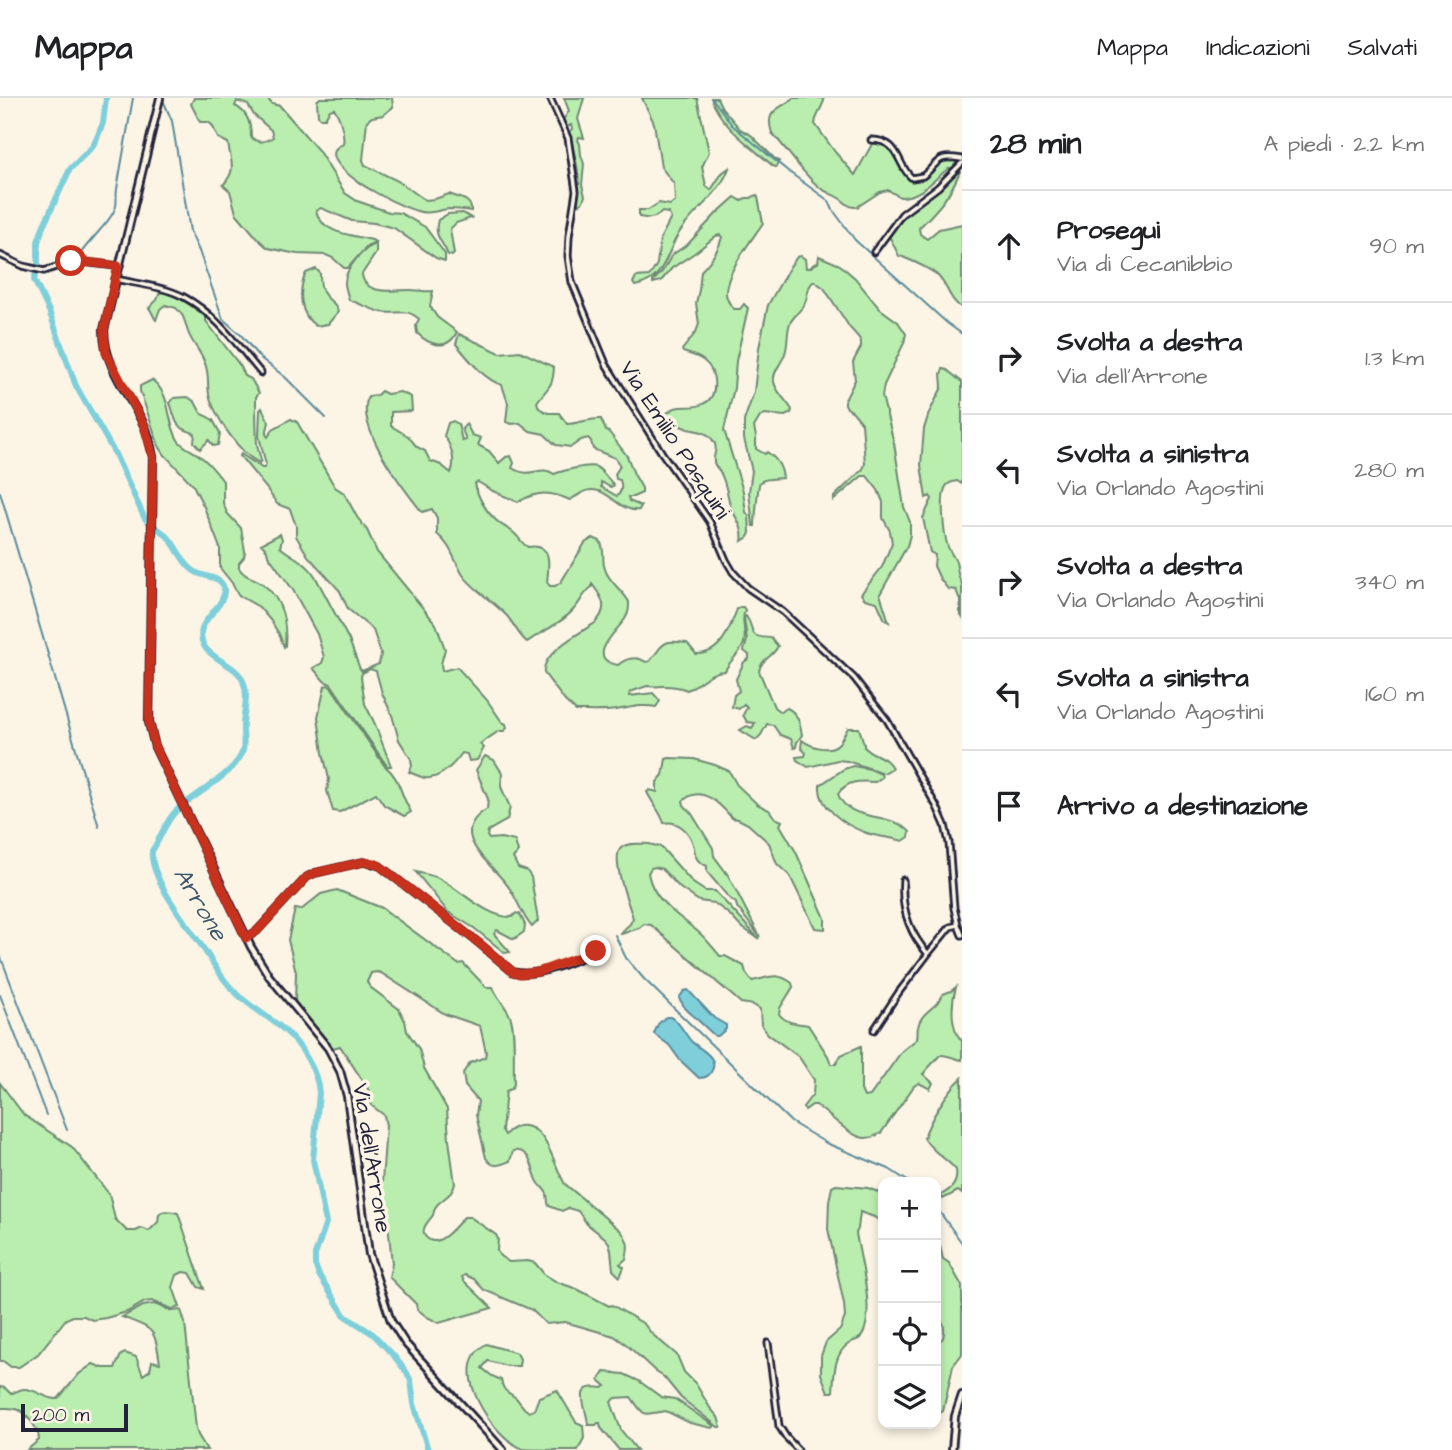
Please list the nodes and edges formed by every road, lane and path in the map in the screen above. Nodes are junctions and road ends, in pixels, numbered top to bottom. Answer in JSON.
{"nodes":[{"id":1,"x":550,"y":98,"type":"edge"},
{"id":2,"x":160,"y":101,"type":"edge"},
{"id":3,"x":871,"y":140,"type":"dead end"},
{"id":4,"x":962,"y":161,"type":"edge"},
{"id":5,"x":874,"y":252,"type":"dead end"},
{"id":6,"x":0,"y":255,"type":"edge"},
{"id":7,"x":118,"y":266,"type":"junction"},
{"id":8,"x":115,"y":279,"type":"junction"},
{"id":9,"x":261,"y":373,"type":"dead end"},
{"id":10,"x":903,"y":880,"type":"dead end"},
{"id":11,"x":958,"y":925,"type":"junction"},
{"id":12,"x":962,"y":935,"type":"edge"},
{"id":13,"x":246,"y":938,"type":"junction"},
{"id":14,"x":598,"y":951,"type":"dead end"},
{"id":15,"x":928,"y":954,"type":"junction"},
{"id":16,"x":874,"y":1030,"type":"dead end"},
{"id":17,"x":768,"y":1343,"type":"dead end"},
{"id":18,"x":962,"y":1395,"type":"edge"},
{"id":19,"x":503,"y":1450,"type":"edge"},
{"id":20,"x":799,"y":1450,"type":"edge"},
{"id":21,"x":951,"y":1450,"type":"edge"}],
"edges":[{"from":1,"to":11,"type":"street","name":"Via Emilio Pasquini"},
{"from":2,"to":7,"type":"street","name":"Via dell'Arrone"},
{"from":3,"to":4,"type":"street"},
{"from":4,"to":5,"type":"street"},
{"from":6,"to":7,"type":"street"},
{"from":7,"to":8,"type":"street","name":"Via dell'Arrone"},
{"from":8,"to":9,"type":"street"},
{"from":8,"to":13,"type":"street","name":"Via dell'Arrone"},
{"from":10,"to":15,"type":"street"},
{"from":11,"to":12,"type":"street","name":"Via Emilio Pasquini"},
{"from":11,"to":15,"type":"street"},
{"from":13,"to":14,"type":"street"},
{"from":13,"to":19,"type":"street","name":"Via dell'Arrone"},
{"from":15,"to":16,"type":"street"},
{"from":17,"to":20,"type":"street"},
{"from":18,"to":21,"type":"street"}]}
